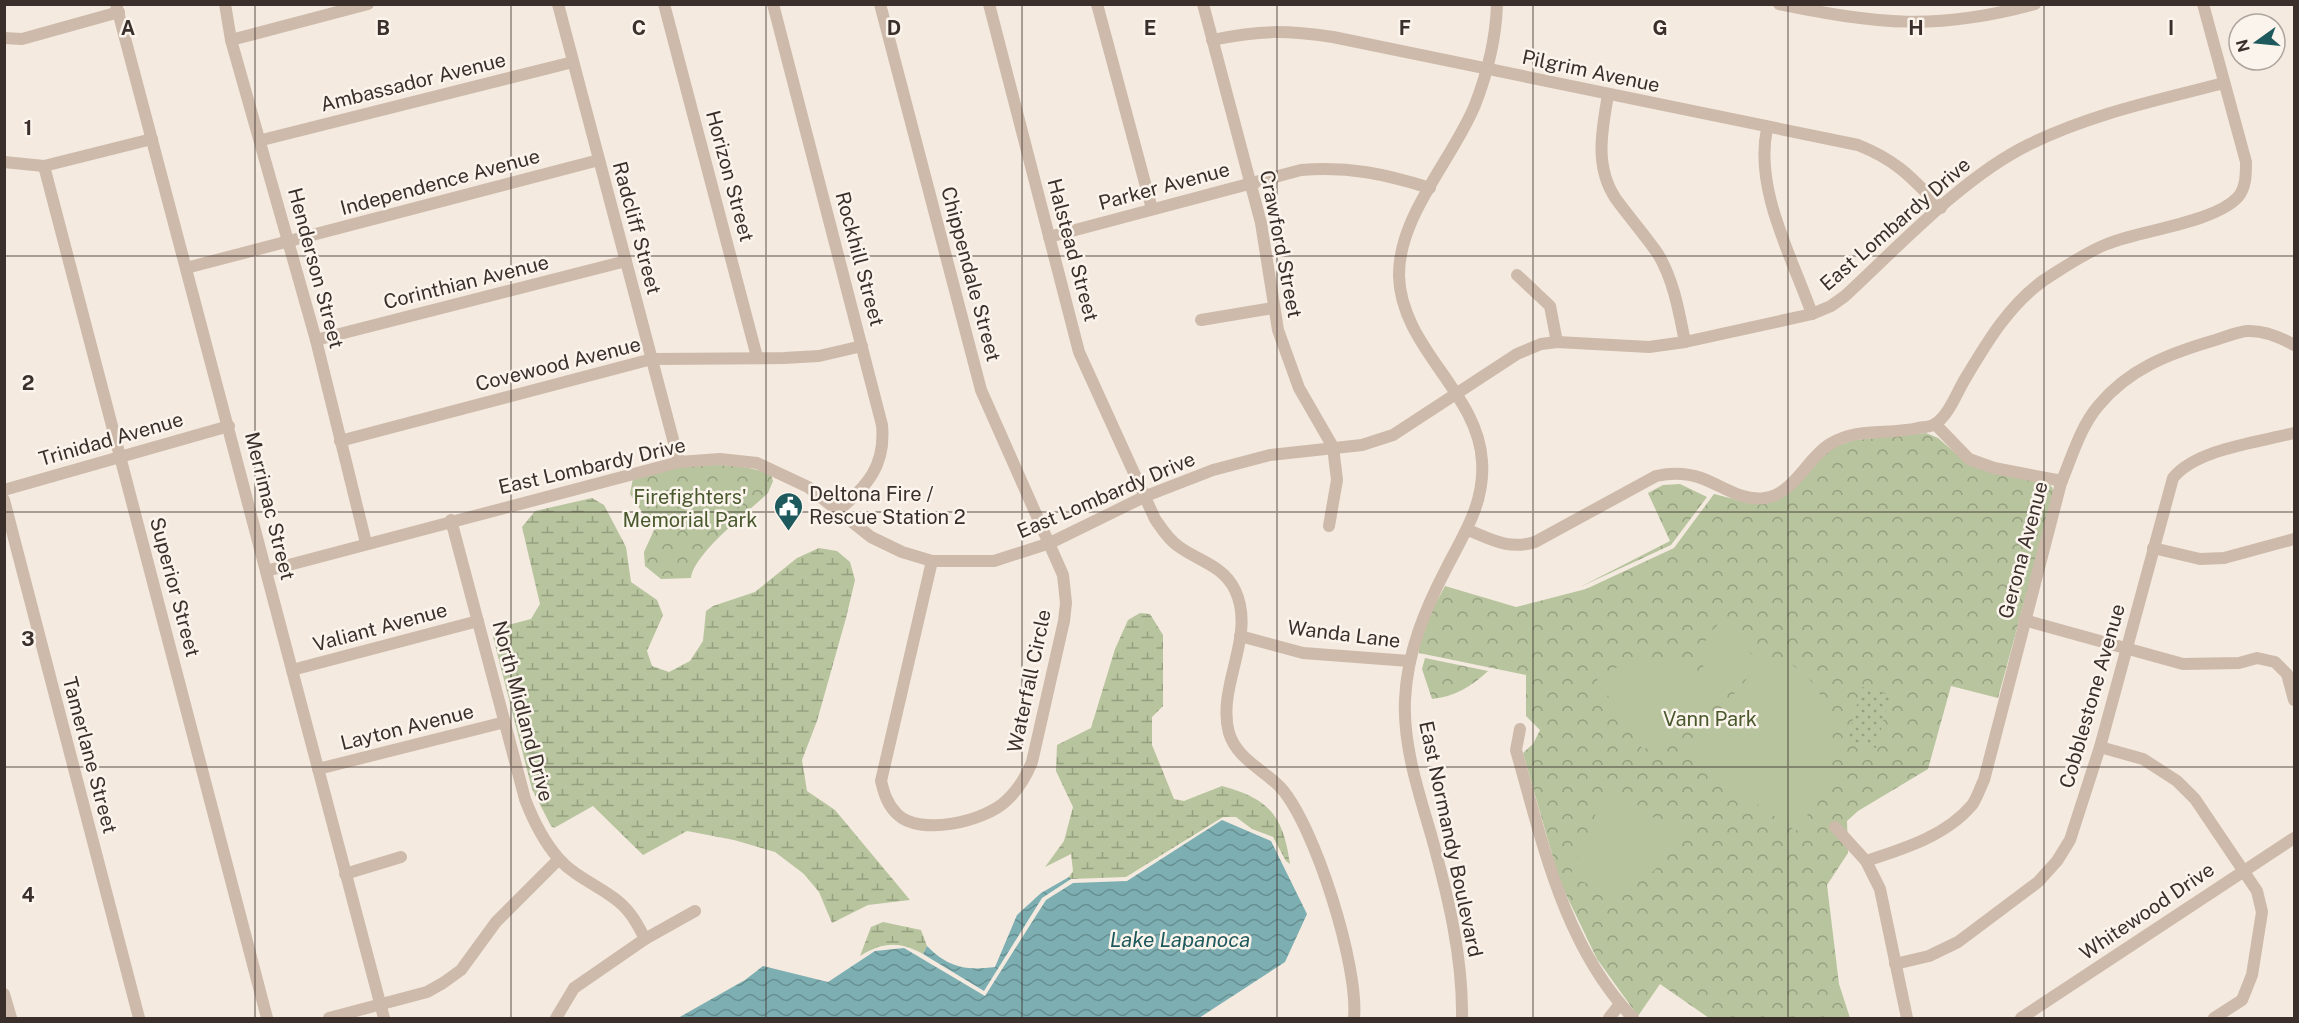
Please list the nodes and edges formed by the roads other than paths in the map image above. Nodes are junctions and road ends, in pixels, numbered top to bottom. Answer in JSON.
{"nodes":[{"id":1,"x":225,"y":4,"type":"edge"},
{"id":2,"x":368,"y":4,"type":"edge"},
{"id":3,"x":558,"y":4,"type":"edge"},
{"id":4,"x":664,"y":4,"type":"edge"},
{"id":5,"x":773,"y":4,"type":"edge"},
{"id":6,"x":880,"y":4,"type":"edge"},
{"id":7,"x":989,"y":4,"type":"edge"},
{"id":8,"x":1097,"y":4,"type":"edge"},
{"id":9,"x":1203,"y":4,"type":"edge"},
{"id":10,"x":1497,"y":4,"type":"edge"},
{"id":11,"x":1779,"y":4,"type":"edge"},
{"id":12,"x":2035,"y":4,"type":"edge"},
{"id":13,"x":2203,"y":4,"type":"edge"},
{"id":14,"x":118,"y":8,"type":"edge"},
{"id":15,"x":4,"y":39,"type":"edge"},
{"id":16,"x":231,"y":40,"type":"junction"},
{"id":17,"x":1212,"y":40,"type":"junction"},
{"id":18,"x":573,"y":62,"type":"junction"},
{"id":19,"x":1486,"y":69,"type":"junction"},
{"id":20,"x":2224,"y":83,"type":"junction"},
{"id":21,"x":1608,"y":95,"type":"junction"},
{"id":22,"x":1767,"y":129,"type":"junction"},
{"id":23,"x":152,"y":139,"type":"junction"},
{"id":24,"x":262,"y":140,"type":"junction"},
{"id":25,"x":599,"y":160,"type":"junction"},
{"id":26,"x":4,"y":162,"type":"edge"},
{"id":27,"x":44,"y":166,"type":"junction"},
{"id":28,"x":1250,"y":183,"type":"junction"},
{"id":29,"x":1430,"y":188,"type":"junction"},
{"id":30,"x":1941,"y":208,"type":"junction"},
{"id":31,"x":1152,"y":209,"type":"junction"},
{"id":32,"x":1049,"y":237,"type":"junction"},
{"id":33,"x":289,"y":242,"type":"junction"},
{"id":34,"x":626,"y":261,"type":"junction"},
{"id":35,"x":186,"y":268,"type":"junction"},
{"id":36,"x":1517,"y":275,"type":"dead end"},
{"id":37,"x":1273,"y":309,"type":"junction"},
{"id":38,"x":1812,"y":314,"type":"junction"},
{"id":39,"x":1201,"y":320,"type":"dead end"},
{"id":40,"x":316,"y":340,"type":"junction"},
{"id":41,"x":1557,"y":342,"type":"junction"},
{"id":42,"x":1685,"y":342,"type":"junction"},
{"id":43,"x":2295,"y":345,"type":"edge"},
{"id":44,"x":862,"y":346,"type":"junction"},
{"id":45,"x":757,"y":357,"type":"junction"},
{"id":46,"x":652,"y":359,"type":"junction"},
{"id":47,"x":1456,"y":396,"type":"junction"},
{"id":48,"x":1935,"y":424,"type":"junction"},
{"id":49,"x":229,"y":426,"type":"junction"},
{"id":50,"x":2295,"y":433,"type":"edge"},
{"id":51,"x":340,"y":441,"type":"junction"},
{"id":52,"x":1333,"y":447,"type":"junction"},
{"id":53,"x":120,"y":456,"type":"junction"},
{"id":54,"x":679,"y":462,"type":"junction"},
{"id":55,"x":2062,"y":481,"type":"junction"},
{"id":56,"x":4,"y":490,"type":"edge"},
{"id":57,"x":1146,"y":496,"type":"junction"},
{"id":58,"x":4,"y":500,"type":"edge"},
{"id":59,"x":838,"y":511,"type":"junction"},
{"id":60,"x":451,"y":520,"type":"junction"},
{"id":61,"x":1329,"y":525,"type":"dead end"},
{"id":62,"x":1468,"y":530,"type":"junction"},
{"id":63,"x":2295,"y":539,"type":"edge"},
{"id":64,"x":366,"y":543,"type":"junction"},
{"id":65,"x":1050,"y":543,"type":"junction"},
{"id":66,"x":2153,"y":548,"type":"junction"},
{"id":67,"x":932,"y":561,"type":"junction"},
{"id":68,"x":266,"y":571,"type":"junction"},
{"id":69,"x":2024,"y":620,"type":"junction"},
{"id":70,"x":478,"y":621,"type":"junction"},
{"id":71,"x":1240,"y":636,"type":"junction"},
{"id":72,"x":2126,"y":648,"type":"junction"},
{"id":73,"x":1409,"y":662,"type":"junction"},
{"id":74,"x":292,"y":670,"type":"junction"},
{"id":75,"x":2295,"y":700,"type":"edge"},
{"id":76,"x":505,"y":722,"type":"junction"},
{"id":77,"x":1520,"y":729,"type":"dead end"},
{"id":78,"x":2100,"y":747,"type":"junction"},
{"id":79,"x":318,"y":769,"type":"junction"},
{"id":80,"x":1834,"y":827,"type":"dead end"},
{"id":81,"x":2295,"y":838,"type":"edge"},
{"id":82,"x":402,"y":857,"type":"dead end"},
{"id":83,"x":559,"y":859,"type":"junction"},
{"id":84,"x":1866,"y":861,"type":"junction"},
{"id":85,"x":2244,"y":870,"type":"junction"},
{"id":86,"x":345,"y":874,"type":"junction"},
{"id":87,"x":695,"y":911,"type":"dead end"},
{"id":88,"x":645,"y":939,"type":"junction"},
{"id":89,"x":1895,"y":964,"type":"junction"},
{"id":90,"x":4,"y":994,"type":"edge"},
{"id":91,"x":1620,"y":1004,"type":"junction"},
{"id":92,"x":380,"y":1005,"type":"junction"},
{"id":93,"x":11,"y":1018,"type":"edge"},
{"id":94,"x":139,"y":1018,"type":"edge"},
{"id":95,"x":267,"y":1018,"type":"edge"},
{"id":96,"x":329,"y":1018,"type":"edge"},
{"id":97,"x":384,"y":1018,"type":"edge"},
{"id":98,"x":556,"y":1018,"type":"edge"},
{"id":99,"x":1354,"y":1018,"type":"edge"},
{"id":100,"x":1462,"y":1018,"type":"edge"},
{"id":101,"x":1610,"y":1018,"type":"edge"},
{"id":102,"x":1633,"y":1018,"type":"edge"},
{"id":103,"x":1907,"y":1018,"type":"edge"},
{"id":104,"x":2021,"y":1018,"type":"edge"},
{"id":105,"x":2214,"y":1018,"type":"edge"}],
"edges":[{"from":1,"to":16,"type":"street","name":"Henderson Street"},
{"from":2,"to":16,"type":"street"},
{"from":3,"to":18,"type":"street","name":"Radcliff Street"},
{"from":4,"to":45,"type":"street","name":"Horizon Street"},
{"from":5,"to":44,"type":"street","name":"Rockhill Street"},
{"from":6,"to":65,"type":"street","name":"Chippendale Street"},
{"from":7,"to":32,"type":"street","name":"Halstead Street"},
{"from":8,"to":31,"type":"street"},
{"from":9,"to":17,"type":"street","name":"Crawford Street"},
{"from":10,"to":19,"type":"street","name":"East Normandy Boulevard"},
{"from":11,"to":12,"type":"street"},
{"from":13,"to":20,"type":"street"},
{"from":14,"to":15,"type":"street"},
{"from":14,"to":23,"type":"street","name":"Merrimac Street"},
{"from":16,"to":24,"type":"street","name":"Henderson Street"},
{"from":17,"to":19,"type":"street","name":"Pilgrim Avenue"},
{"from":17,"to":28,"type":"street","name":"Crawford Street"},
{"from":18,"to":24,"type":"street","name":"Ambassador Avenue"},
{"from":18,"to":25,"type":"street","name":"Radcliff Street"},
{"from":19,"to":21,"type":"street","name":"Pilgrim Avenue"},
{"from":19,"to":29,"type":"street","name":"East Normandy Boulevard"},
{"from":20,"to":30,"type":"street","name":"East Lombardy Drive"},
{"from":20,"to":48,"type":"street"},
{"from":21,"to":22,"type":"street","name":"Pilgrim Avenue"},
{"from":21,"to":42,"type":"street"},
{"from":22,"to":30,"type":"street","name":"Pilgrim Avenue"},
{"from":22,"to":38,"type":"street"},
{"from":23,"to":27,"type":"street"},
{"from":23,"to":35,"type":"street","name":"Merrimac Street"},
{"from":24,"to":33,"type":"street","name":"Henderson Street"},
{"from":25,"to":33,"type":"street","name":"Independence Avenue"},
{"from":25,"to":34,"type":"street","name":"Radcliff Street"},
{"from":26,"to":27,"type":"street"},
{"from":27,"to":53,"type":"street","name":"Superior Street"},
{"from":28,"to":29,"type":"street","name":"Parker Avenue"},
{"from":28,"to":31,"type":"street","name":"Parker Avenue"},
{"from":28,"to":37,"type":"street","name":"Crawford Street"},
{"from":29,"to":47,"type":"street","name":"East Normandy Boulevard"},
{"from":30,"to":38,"type":"street","name":"East Lombardy Drive"},
{"from":31,"to":32,"type":"street","name":"Parker Avenue"},
{"from":32,"to":57,"type":"street","name":"Halstead Street"},
{"from":33,"to":35,"type":"street","name":"Independence Avenue"},
{"from":33,"to":40,"type":"street","name":"Henderson Street"},
{"from":34,"to":40,"type":"street","name":"Corinthian Avenue"},
{"from":34,"to":46,"type":"street","name":"Radcliff Street"},
{"from":35,"to":49,"type":"street","name":"Merrimac Street"},
{"from":36,"to":41,"type":"street"},
{"from":37,"to":39,"type":"street"},
{"from":37,"to":52,"type":"street","name":"Crawford Street"},
{"from":38,"to":42,"type":"street","name":"East Lombardy Drive"},
{"from":40,"to":51,"type":"street","name":"Henderson Street"},
{"from":41,"to":42,"type":"street","name":"East Lombardy Drive"},
{"from":41,"to":47,"type":"street","name":"East Lombardy Drive"},
{"from":43,"to":55,"type":"street","name":"Gerona Avenue"},
{"from":44,"to":45,"type":"street","name":"Covewood Avenue"},
{"from":44,"to":59,"type":"street","name":"Rockhill Street"},
{"from":45,"to":46,"type":"street","name":"Covewood Avenue"},
{"from":46,"to":51,"type":"street","name":"Covewood Avenue"},
{"from":46,"to":54,"type":"street","name":"Radcliff Street"},
{"from":47,"to":52,"type":"street","name":"East Lombardy Drive"},
{"from":47,"to":62,"type":"street","name":"East Normandy Boulevard"},
{"from":48,"to":55,"type":"street"},
{"from":48,"to":62,"type":"street"},
{"from":49,"to":53,"type":"street","name":"Trinidad Avenue"},
{"from":49,"to":68,"type":"street","name":"Merrimac Street"},
{"from":50,"to":66,"type":"street","name":"Cobblestone Avenue"},
{"from":51,"to":64,"type":"street","name":"Henderson Street"},
{"from":52,"to":57,"type":"street","name":"East Lombardy Drive"},
{"from":52,"to":61,"type":"street"},
{"from":53,"to":56,"type":"street","name":"Trinidad Avenue"},
{"from":53,"to":95,"type":"street","name":"Superior Street"},
{"from":54,"to":59,"type":"street","name":"East Lombardy Drive"},
{"from":54,"to":60,"type":"street","name":"East Lombardy Drive"},
{"from":55,"to":69,"type":"street","name":"Gerona Avenue"},
{"from":57,"to":65,"type":"street","name":"East Lombardy Drive"},
{"from":57,"to":71,"type":"street","name":"Halstead Street"},
{"from":58,"to":94,"type":"street","name":"Tamerlane Street"},
{"from":59,"to":67,"type":"street","name":"East Lombardy Drive"},
{"from":60,"to":64,"type":"street","name":"East Lombardy Drive"},
{"from":60,"to":70,"type":"street","name":"North Midland Drive"},
{"from":62,"to":73,"type":"street","name":"East Normandy Boulevard"},
{"from":63,"to":66,"type":"street"},
{"from":64,"to":68,"type":"street","name":"East Lombardy Drive"},
{"from":65,"to":67,"type":"street","name":"East Lombardy Drive"},
{"from":65,"to":67,"type":"street","name":"Waterfall Circle"},
{"from":66,"to":72,"type":"street","name":"Cobblestone Avenue"},
{"from":68,"to":74,"type":"street","name":"Merrimac Street"},
{"from":69,"to":72,"type":"street"},
{"from":69,"to":84,"type":"street","name":"Gerona Avenue"},
{"from":70,"to":74,"type":"street","name":"Valiant Avenue"},
{"from":70,"to":76,"type":"street","name":"North Midland Drive"},
{"from":71,"to":73,"type":"street","name":"Wanda Lane"},
{"from":71,"to":99,"type":"street","name":"Halstead Street"},
{"from":72,"to":75,"type":"street"},
{"from":72,"to":78,"type":"street","name":"Cobblestone Avenue"},
{"from":73,"to":100,"type":"street","name":"East Normandy Boulevard"},
{"from":74,"to":79,"type":"street","name":"Merrimac Street"},
{"from":76,"to":79,"type":"street","name":"Layton Avenue"},
{"from":76,"to":83,"type":"street","name":"North Midland Drive"},
{"from":77,"to":91,"type":"street"},
{"from":78,"to":85,"type":"street"},
{"from":78,"to":89,"type":"street","name":"Cobblestone Avenue"},
{"from":79,"to":86,"type":"street","name":"Merrimac Street"},
{"from":80,"to":84,"type":"street"},
{"from":81,"to":85,"type":"street","name":"Whitewood Drive"},
{"from":82,"to":86,"type":"street"},
{"from":83,"to":88,"type":"street","name":"North Midland Drive"},
{"from":83,"to":92,"type":"street"},
{"from":84,"to":89,"type":"street"},
{"from":85,"to":104,"type":"street","name":"Whitewood Drive"},
{"from":85,"to":105,"type":"street"},
{"from":86,"to":92,"type":"street","name":"Merrimac Street"},
{"from":87,"to":88,"type":"street"},
{"from":88,"to":98,"type":"street"},
{"from":89,"to":103,"type":"street"},
{"from":90,"to":93,"type":"street"},
{"from":91,"to":101,"type":"street"},
{"from":91,"to":102,"type":"street"},
{"from":92,"to":96,"type":"street"},
{"from":92,"to":97,"type":"street","name":"Merrimac Street"}]}
